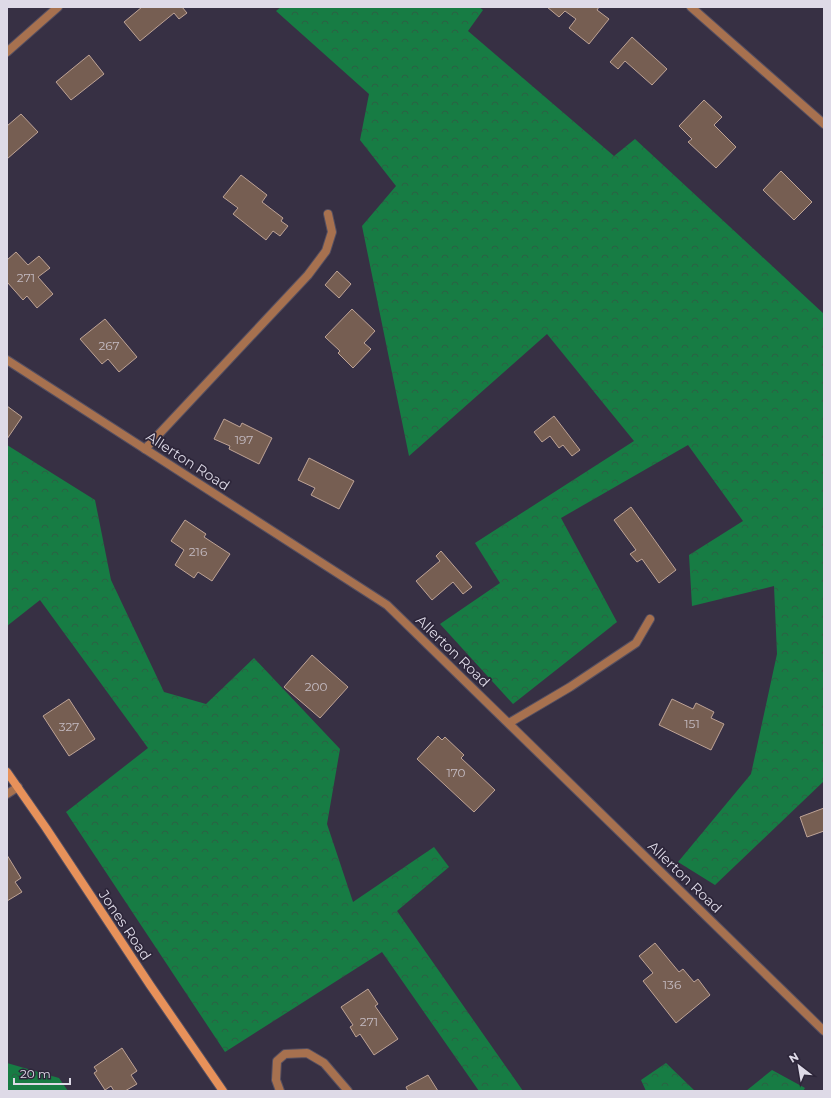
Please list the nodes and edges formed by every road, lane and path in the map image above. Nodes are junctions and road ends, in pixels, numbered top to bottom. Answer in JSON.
{"nodes":[{"id":1,"x":58,"y":7,"type":"edge"},
{"id":2,"x":691,"y":7,"type":"edge"},
{"id":3,"x":7,"y":52,"type":"edge"},
{"id":4,"x":824,"y":124,"type":"edge"},
{"id":5,"x":328,"y":214,"type":"dead end"},
{"id":6,"x":7,"y":360,"type":"edge"},
{"id":7,"x":145,"y":449,"type":"junction"},
{"id":8,"x":650,"y":619,"type":"dead end"},
{"id":9,"x":509,"y":723,"type":"junction"},
{"id":10,"x":7,"y":772,"type":"edge"},
{"id":11,"x":18,"y":787,"type":"junction"},
{"id":12,"x":7,"y":794,"type":"edge"},
{"id":13,"x":824,"y":1031,"type":"edge"},
{"id":14,"x":223,"y":1091,"type":"edge"},
{"id":15,"x":280,"y":1091,"type":"edge"},
{"id":16,"x":348,"y":1091,"type":"edge"}],
"edges":[{"from":1,"to":3,"type":"street"},
{"from":2,"to":4,"type":"street"},
{"from":5,"to":7,"type":"street"},
{"from":6,"to":7,"type":"street","name":"Allerton Road"},
{"from":7,"to":9,"type":"street","name":"Allerton Road"},
{"from":8,"to":9,"type":"street"},
{"from":9,"to":13,"type":"street","name":"Allerton Road"},
{"from":10,"to":11,"type":"street","name":"Jones Road"},
{"from":11,"to":12,"type":"street"},
{"from":11,"to":14,"type":"street","name":"Jones Road"},
{"from":15,"to":16,"type":"street"}]}
